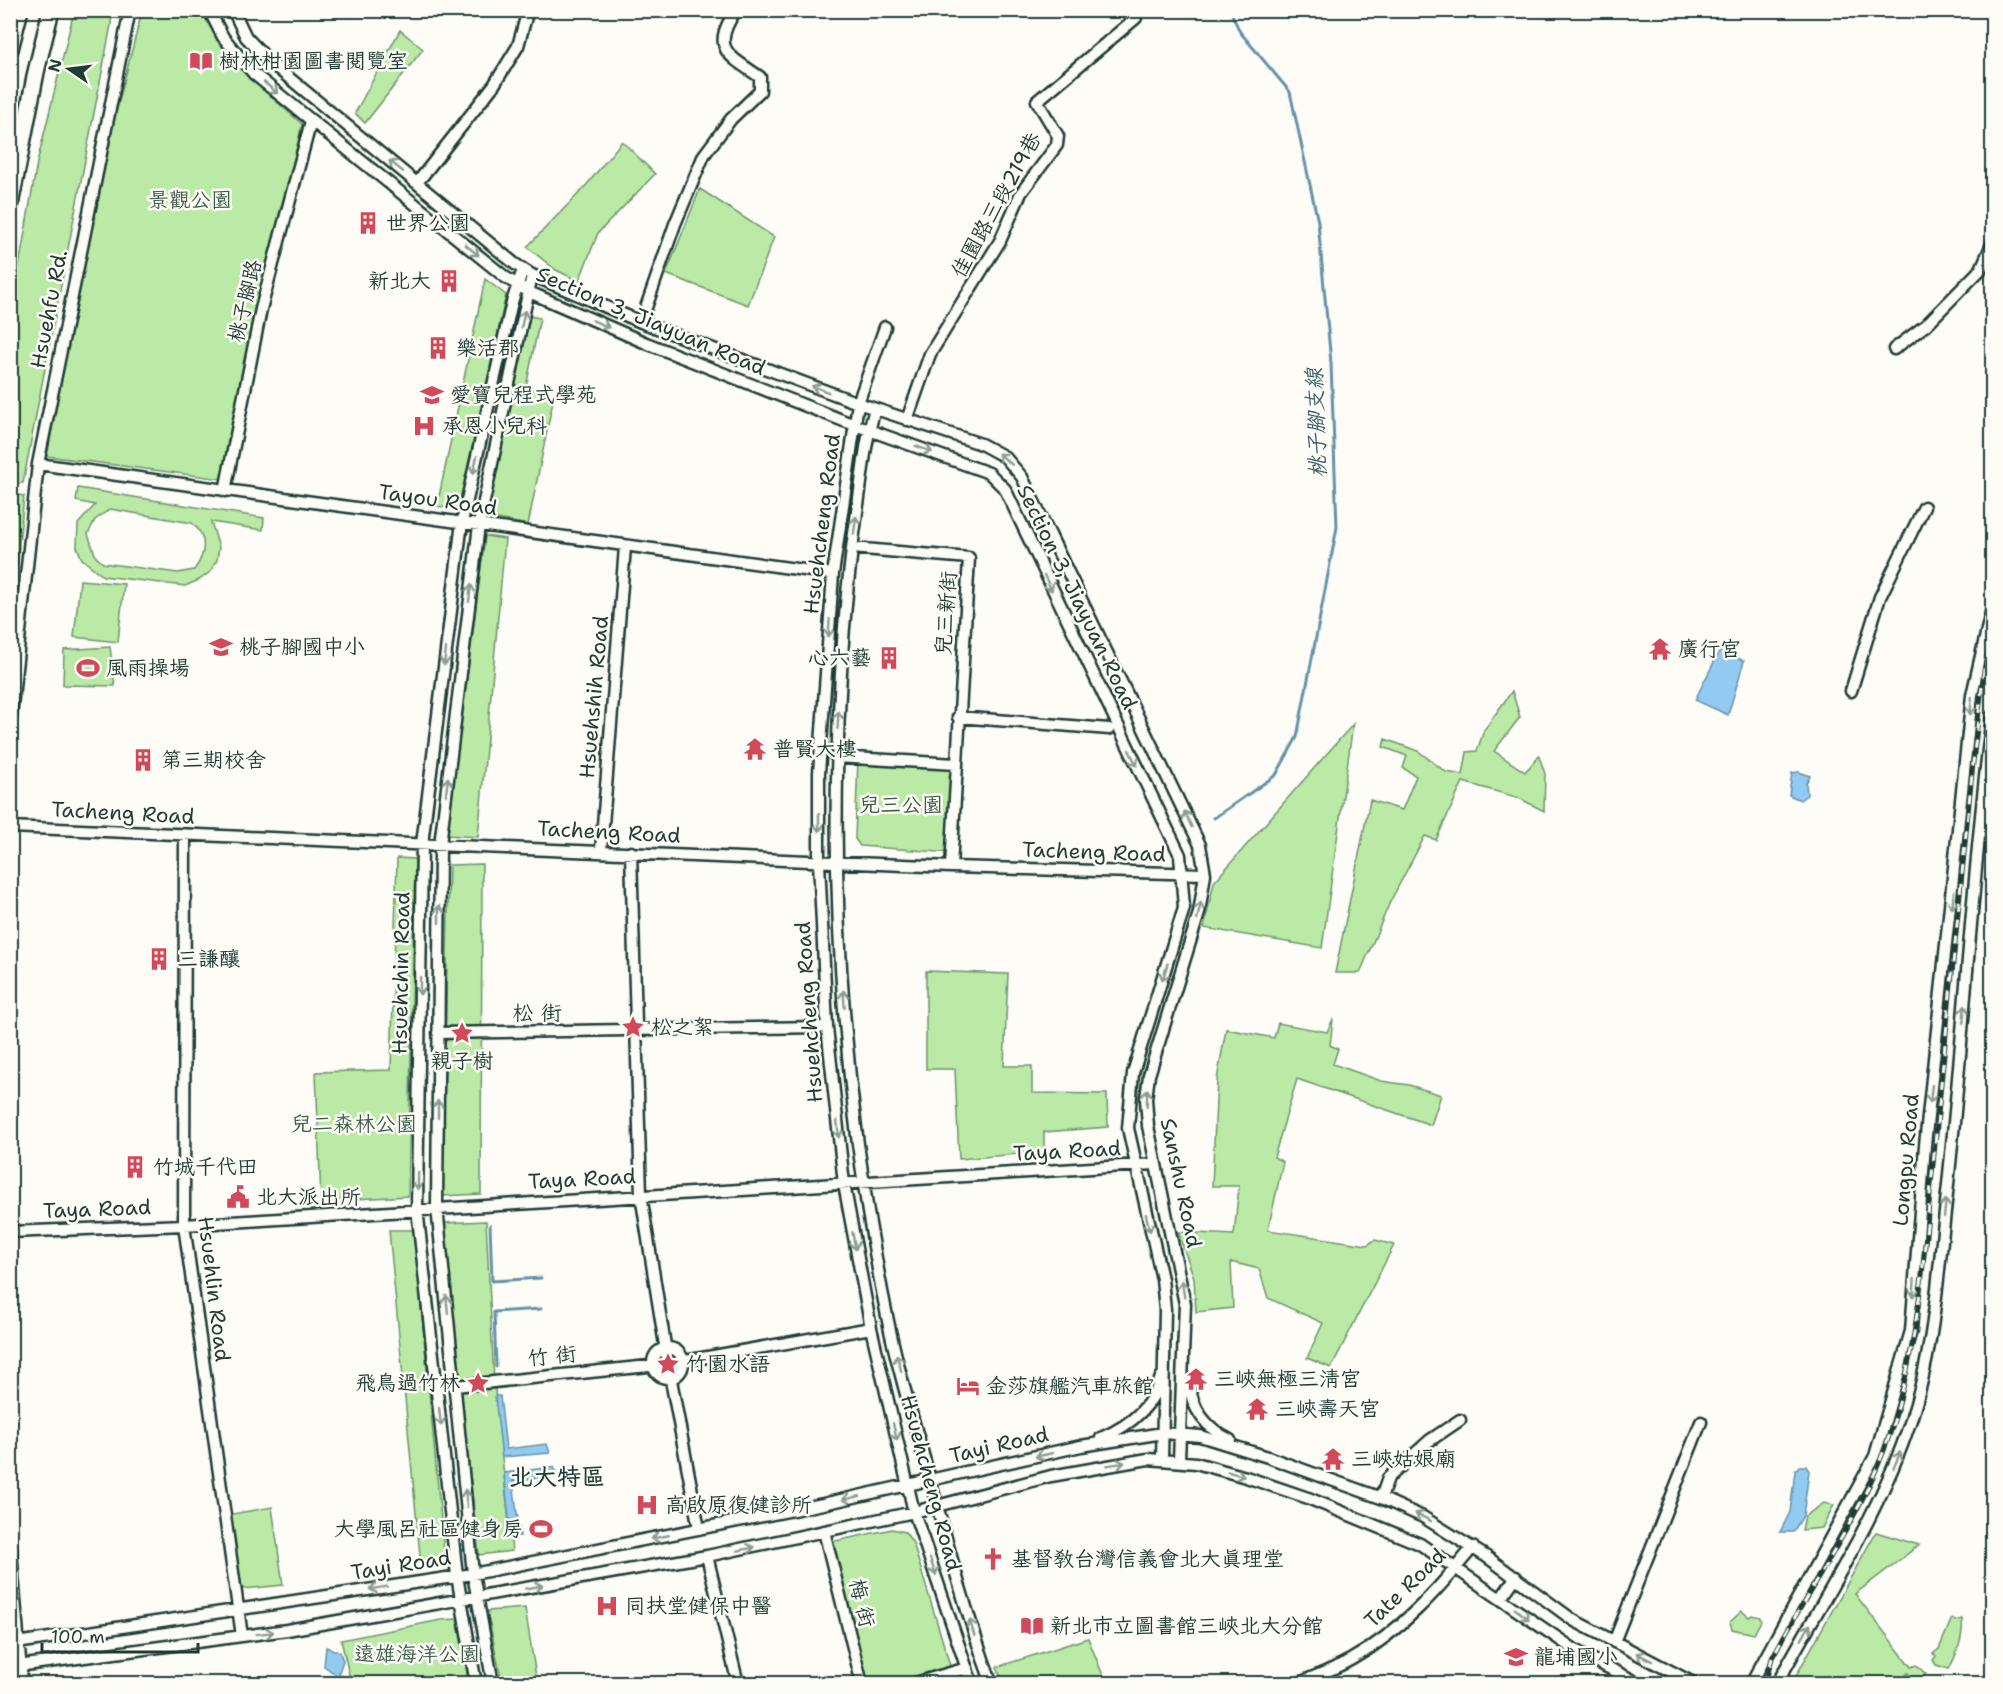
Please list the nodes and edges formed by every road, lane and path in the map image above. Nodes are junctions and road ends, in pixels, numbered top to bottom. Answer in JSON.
{"nodes":[{"id":1,"x":20,"y":10,"type":"edge"},
{"id":2,"x":51,"y":10,"type":"edge"},
{"id":3,"x":130,"y":10,"type":"edge"},
{"id":4,"x":209,"y":10,"type":"edge"},
{"id":5,"x":233,"y":10,"type":"edge"},
{"id":6,"x":528,"y":10,"type":"edge"},
{"id":7,"x":736,"y":10,"type":"edge"},
{"id":8,"x":1136,"y":10,"type":"edge"},
{"id":9,"x":10,"y":49,"type":"edge"},
{"id":10,"x":311,"y":121,"type":"junction"},
{"id":11,"x":417,"y":183,"type":"junction"},
{"id":12,"x":10,"y":205,"type":"edge"},
{"id":13,"x":1992,"y":244,"type":"edge"},
{"id":14,"x":527,"y":272,"type":"junction"},
{"id":15,"x":516,"y":285,"type":"junction"},
{"id":16,"x":529,"y":292,"type":"junction"},
{"id":17,"x":641,"y":322,"type":"junction"},
{"id":18,"x":885,"y":327,"type":"dead end"},
{"id":19,"x":1894,"y":349,"type":"dead end"},
{"id":20,"x":858,"y":403,"type":"junction"},
{"id":21,"x":875,"y":409,"type":"junction"},
{"id":22,"x":908,"y":420,"type":"junction"},
{"id":23,"x":854,"y":425,"type":"junction"},
{"id":24,"x":869,"y":430,"type":"junction"},
{"id":25,"x":38,"y":464,"type":"junction"},
{"id":26,"x":225,"y":491,"type":"junction"},
{"id":27,"x":1924,"y":507,"type":"dead end"},
{"id":28,"x":462,"y":522,"type":"junction"},
{"id":29,"x":479,"y":525,"type":"junction"},
{"id":30,"x":625,"y":547,"type":"junction"},
{"id":31,"x":852,"y":548,"type":"junction"},
{"id":32,"x":833,"y":574,"type":"junction"},
{"id":33,"x":1992,"y":608,"type":"edge"},
{"id":34,"x":1851,"y":692,"type":"dead end"},
{"id":35,"x":1992,"y":716,"type":"edge"},
{"id":36,"x":958,"y":717,"type":"junction"},
{"id":37,"x":10,"y":725,"type":"edge"},
{"id":38,"x":1109,"y":729,"type":"dead end"},
{"id":39,"x":836,"y":757,"type":"junction"},
{"id":40,"x":956,"y":764,"type":"junction"},
{"id":41,"x":10,"y":827,"type":"edge"},
{"id":42,"x":185,"y":836,"type":"junction"},
{"id":43,"x":422,"y":844,"type":"junction"},
{"id":44,"x":440,"y":844,"type":"junction"},
{"id":45,"x":601,"y":850,"type":"junction"},
{"id":46,"x":631,"y":852,"type":"junction"},
{"id":47,"x":819,"y":862,"type":"junction"},
{"id":48,"x":836,"y":862,"type":"junction"},
{"id":49,"x":951,"y":867,"type":"junction"},
{"id":50,"x":1184,"y":874,"type":"junction"},
{"id":51,"x":1205,"y":874,"type":"junction"},
{"id":52,"x":827,"y":1027,"type":"junction"},
{"id":53,"x":636,"y":1031,"type":"junction"},
{"id":54,"x":438,"y":1033,"type":"junction"},
{"id":55,"x":1155,"y":1164,"type":"junction"},
{"id":56,"x":1135,"y":1166,"type":"junction"},
{"id":57,"x":862,"y":1183,"type":"junction"},
{"id":58,"x":844,"y":1184,"type":"junction"},
{"id":59,"x":641,"y":1195,"type":"junction"},
{"id":60,"x":437,"y":1207,"type":"junction"},
{"id":61,"x":417,"y":1208,"type":"junction"},
{"id":62,"x":184,"y":1225,"type":"junction"},
{"id":63,"x":10,"y":1232,"type":"edge"},
{"id":64,"x":871,"y":1328,"type":"junction"},
{"id":65,"x":1184,"y":1347,"type":"junction"},
{"id":66,"x":665,"y":1349,"type":"junction"},
{"id":67,"x":683,"y":1361,"type":"junction"},
{"id":68,"x":1165,"y":1362,"type":"junction"},
{"id":69,"x":668,"y":1364,"type":"junction"},
{"id":70,"x":654,"y":1365,"type":"junction"},
{"id":71,"x":670,"y":1378,"type":"junction"},
{"id":72,"x":455,"y":1386,"type":"junction"},
{"id":73,"x":1460,"y":1420,"type":"dead end"},
{"id":74,"x":1701,"y":1422,"type":"dead end"},
{"id":75,"x":1163,"y":1433,"type":"junction"},
{"id":76,"x":1182,"y":1434,"type":"junction"},
{"id":77,"x":1081,"y":1446,"type":"junction"},
{"id":78,"x":1268,"y":1457,"type":"junction"},
{"id":79,"x":1162,"y":1460,"type":"junction"},
{"id":80,"x":1179,"y":1460,"type":"junction"},
{"id":81,"x":930,"y":1480,"type":"junction"},
{"id":82,"x":908,"y":1485,"type":"junction"},
{"id":83,"x":1381,"y":1498,"type":"junction"},
{"id":84,"x":936,"y":1506,"type":"junction"},
{"id":85,"x":914,"y":1512,"type":"junction"},
{"id":86,"x":699,"y":1529,"type":"junction"},
{"id":87,"x":824,"y":1532,"type":"junction"},
{"id":88,"x":10,"y":1538,"type":"edge"},
{"id":89,"x":1473,"y":1547,"type":"junction"},
{"id":90,"x":707,"y":1556,"type":"junction"},
{"id":91,"x":1457,"y":1568,"type":"junction"},
{"id":92,"x":473,"y":1574,"type":"junction"},
{"id":93,"x":457,"y":1576,"type":"junction"},
{"id":94,"x":1516,"y":1577,"type":"junction"},
{"id":95,"x":476,"y":1598,"type":"junction"},
{"id":96,"x":1501,"y":1598,"type":"junction"},
{"id":97,"x":460,"y":1600,"type":"junction"},
{"id":98,"x":238,"y":1611,"type":"junction"},
{"id":99,"x":242,"y":1636,"type":"junction"},
{"id":100,"x":1614,"y":1642,"type":"junction"},
{"id":101,"x":14,"y":1643,"type":"edge"},
{"id":102,"x":15,"y":1666,"type":"edge"},
{"id":103,"x":967,"y":1668,"type":"junction"},
{"id":104,"x":22,"y":1683,"type":"edge"},
{"id":105,"x":476,"y":1683,"type":"edge"},
{"id":106,"x":493,"y":1683,"type":"edge"},
{"id":107,"x":738,"y":1683,"type":"edge"},
{"id":108,"x":862,"y":1683,"type":"edge"},
{"id":109,"x":912,"y":1683,"type":"edge"},
{"id":110,"x":972,"y":1683,"type":"edge"},
{"id":111,"x":992,"y":1683,"type":"edge"},
{"id":112,"x":1297,"y":1683,"type":"edge"},
{"id":113,"x":1640,"y":1683,"type":"edge"},
{"id":114,"x":1695,"y":1683,"type":"edge"},
{"id":115,"x":1752,"y":1683,"type":"edge"},
{"id":116,"x":1778,"y":1683,"type":"edge"}],
"edges":[{"from":1,"to":9,"type":"highway"},
{"from":2,"to":12,"type":"highway"},
{"from":3,"to":25,"type":"street","name":"Hsuehfu Rd."},
{"from":4,"to":10,"type":"street","name":"Section 3, Jiayuan Road","one_way":true},
{"from":11,"to":5,"type":"street","name":"Section 3, Jiayuan Road","one_way":true},
{"from":6,"to":11,"type":"street"},
{"from":7,"to":17,"type":"street"},
{"from":8,"to":22,"type":"street","name":"佳園路三段219巷"},
{"from":10,"to":15,"type":"street","name":"Section 3, Jiayuan Road","one_way":true},
{"from":10,"to":26,"type":"street","name":"桃子腳路"},
{"from":11,"to":14,"type":"street","name":"Section 3, Jiayuan Road"},
{"from":13,"to":19,"type":"street"},
{"from":14,"to":15,"type":"street","name":"Hsuehchin Road"},
{"from":14,"to":16,"type":"street","name":"Hsuehchin Road"},
{"from":14,"to":17,"type":"street","name":"Section 3, Jiayuan Road"},
{"from":15,"to":16,"type":"street","name":"Section 3, Jiayuan Road"},
{"from":15,"to":28,"type":"street","name":"Hsuehchin Road","one_way":true},
{"from":16,"to":23,"type":"street","name":"Section 3, Jiayuan Road","one_way":true},
{"from":29,"to":16,"type":"street","name":"Hsuehchin Road","one_way":true},
{"from":20,"to":17,"type":"street","name":"Section 3, Jiayuan Road","one_way":true},
{"from":18,"to":20,"type":"street","name":"Hsuehcheng Road"},
{"from":20,"to":21,"type":"street","name":"Section 3, Jiayuan Road"},
{"from":20,"to":23,"type":"street","name":"Hsuehcheng Road"},
{"from":21,"to":22,"type":"street","name":"Section 3, Jiayuan Road"},
{"from":21,"to":24,"type":"street","name":"Hsuehcheng Road"},
{"from":51,"to":22,"type":"street","name":"Section 3, Jiayuan Road","one_way":true},
{"from":23,"to":24,"type":"street","name":"Section 3, Jiayuan Road"},
{"from":23,"to":32,"type":"street","name":"Hsuehcheng Road"},
{"from":31,"to":24,"type":"street","name":"Hsuehcheng Road","one_way":true},
{"from":24,"to":50,"type":"street","name":"Section 3, Jiayuan Road","one_way":true},
{"from":25,"to":26,"type":"street","name":"Tayou Road"},
{"from":25,"to":37,"type":"street","name":"Hsuehfu Rd."},
{"from":26,"to":28,"type":"street","name":"Tayou Road"},
{"from":27,"to":34,"type":"street"},
{"from":28,"to":29,"type":"street","name":"Tayou Road"},
{"from":28,"to":43,"type":"street","name":"Hsuehchin Road","one_way":true},
{"from":29,"to":30,"type":"street","name":"Tayou Road"},
{"from":44,"to":29,"type":"street","name":"Hsuehchin Road","one_way":true},
{"from":30,"to":32,"type":"street","name":"Tayou Road"},
{"from":30,"to":45,"type":"street","name":"Hsuehshih Road"},
{"from":31,"to":36,"type":"street","name":"兒三新街"},
{"from":39,"to":31,"type":"street","name":"Hsuehcheng Road","one_way":true},
{"from":32,"to":47,"type":"street","name":"Hsuehcheng Road","one_way":true},
{"from":33,"to":115,"type":"street","name":"Longpu Road","one_way":true},
{"from":116,"to":35,"type":"street","name":"Longpu Road","one_way":true},
{"from":36,"to":38,"type":"street"},
{"from":36,"to":40,"type":"street","name":"兒三新街"},
{"from":39,"to":40,"type":"street"},
{"from":39,"to":48,"type":"street","name":"Hsuehcheng Road"},
{"from":40,"to":49,"type":"street","name":"兒三新街"},
{"from":41,"to":42,"type":"street","name":"Tacheng Road"},
{"from":42,"to":43,"type":"street","name":"Tacheng Road"},
{"from":42,"to":62,"type":"street","name":"Hsuehlin Road"},
{"from":43,"to":44,"type":"street","name":"Tacheng Road"},
{"from":43,"to":61,"type":"street","name":"Hsuehchin Road","one_way":true},
{"from":44,"to":45,"type":"street","name":"Tacheng Road"},
{"from":54,"to":44,"type":"street","name":"Hsuehchin Road","one_way":true},
{"from":45,"to":46,"type":"street","name":"Tacheng Road"},
{"from":46,"to":47,"type":"street","name":"Tacheng Road"},
{"from":46,"to":53,"type":"street"},
{"from":47,"to":48,"type":"street","name":"Tacheng Road"},
{"from":47,"to":52,"type":"street","name":"Hsuehcheng Road"},
{"from":48,"to":49,"type":"street","name":"Tacheng Road"},
{"from":57,"to":48,"type":"street","name":"Hsuehcheng Road","one_way":true},
{"from":49,"to":50,"type":"street","name":"Tacheng Road"},
{"from":50,"to":51,"type":"street","name":"Tacheng Road"},
{"from":50,"to":56,"type":"street","name":"Section 3, Jiayuan Road","one_way":true},
{"from":55,"to":51,"type":"street","name":"Sanshu Road","one_way":true},
{"from":52,"to":53,"type":"street","name":"松 街"},
{"from":52,"to":58,"type":"street","name":"Hsuehcheng Road","one_way":true},
{"from":53,"to":54,"type":"street","name":"松 街"},
{"from":53,"to":59,"type":"street"},
{"from":60,"to":54,"type":"street","name":"Hsuehchin Road","one_way":true},
{"from":55,"to":56,"type":"street","name":"Taya Road"},
{"from":65,"to":55,"type":"street","name":"Sanshu Road","one_way":true},
{"from":56,"to":57,"type":"street","name":"Taya Road"},
{"from":56,"to":68,"type":"street","name":"Section 3, Jiayuan Road","one_way":true},
{"from":57,"to":58,"type":"street","name":"Taya Road"},
{"from":81,"to":57,"type":"street","name":"Hsuehcheng Road","one_way":true},
{"from":58,"to":59,"type":"street","name":"Taya Road"},
{"from":58,"to":64,"type":"street","name":"Hsuehcheng Road","one_way":true},
{"from":59,"to":60,"type":"street","name":"Taya Road"},
{"from":59,"to":66,"type":"street"},
{"from":60,"to":61,"type":"street","name":"Taya Road"},
{"from":72,"to":60,"type":"street","name":"Hsuehchin Road","one_way":true},
{"from":61,"to":62,"type":"street","name":"Taya Road"},
{"from":61,"to":93,"type":"street","name":"Hsuehchin Road","one_way":true},
{"from":62,"to":63,"type":"street","name":"Taya Road"},
{"from":62,"to":98,"type":"street","name":"Hsuehlin Road"},
{"from":64,"to":67,"type":"street","name":"竹 街"},
{"from":64,"to":82,"type":"street","name":"Hsuehcheng Road","one_way":true},
{"from":65,"to":76,"type":"street","name":"Sanshu Road"},
{"from":65,"to":78,"type":"street"},
{"from":66,"to":67,"type":"street"},
{"from":66,"to":69,"type":"street"},
{"from":66,"to":70,"type":"street"},
{"from":67,"to":69,"type":"street","name":"竹 街"},
{"from":67,"to":71,"type":"street"},
{"from":68,"to":75,"type":"street","name":"Section 3, Jiayuan Road"},
{"from":68,"to":77,"type":"street"},
{"from":69,"to":70,"type":"street","name":"竹 街"},
{"from":69,"to":71,"type":"street"},
{"from":70,"to":71,"type":"street"},
{"from":70,"to":72,"type":"street","name":"竹 街"},
{"from":71,"to":86,"type":"street"},
{"from":92,"to":72,"type":"street","name":"Hsuehchin Road","one_way":true},
{"from":73,"to":83,"type":"street"},
{"from":74,"to":100,"type":"street"},
{"from":75,"to":76,"type":"street","name":"Tayi Road"},
{"from":75,"to":77,"type":"street","name":"Tayi Road"},
{"from":75,"to":79,"type":"street","name":"Section 3, Jiayuan Road"},
{"from":76,"to":78,"type":"street"},
{"from":76,"to":80,"type":"street","name":"Sanshu Road"},
{"from":77,"to":81,"type":"street","name":"Tayi Road","one_way":true},
{"from":78,"to":83,"type":"street"},
{"from":79,"to":80,"type":"street","name":"Tayi Road"},
{"from":84,"to":79,"type":"street","name":"Tayi Road","one_way":true},
{"from":80,"to":91,"type":"street","one_way":true},
{"from":81,"to":82,"type":"street","name":"Tayi Road"},
{"from":81,"to":84,"type":"street","name":"Hsuehcheng Road"},
{"from":82,"to":85,"type":"street","name":"Hsuehcheng Road"},
{"from":82,"to":86,"type":"street","name":"Tayi Road","one_way":true},
{"from":89,"to":83,"type":"street","one_way":true},
{"from":84,"to":85,"type":"street","name":"Tayi Road"},
{"from":111,"to":84,"type":"street","name":"Hsuehcheng Road","one_way":true},
{"from":85,"to":87,"type":"street","name":"Tayi Road"},
{"from":85,"to":103,"type":"street","name":"Hsuehcheng Road","one_way":true},
{"from":86,"to":92,"type":"street","name":"Tayi Road","one_way":true},
{"from":90,"to":87,"type":"street","name":"Tayi Road","one_way":true},
{"from":87,"to":108,"type":"street","name":"梅 街"},
{"from":88,"to":101,"type":"street"},
{"from":89,"to":91,"type":"street","name":"Tate Road"},
{"from":89,"to":94,"type":"street"},
{"from":95,"to":90,"type":"street","name":"Tayi Road","one_way":true},
{"from":90,"to":107,"type":"street"},
{"from":91,"to":96,"type":"street"},
{"from":91,"to":112,"type":"street","name":"Tate Road"},
{"from":92,"to":93,"type":"street","name":"Tayi Road"},
{"from":92,"to":95,"type":"street","name":"Hsuehchin Road"},
{"from":93,"to":97,"type":"street","name":"Hsuehchin Road"},
{"from":93,"to":98,"type":"street","name":"Tayi Road","one_way":true},
{"from":94,"to":96,"type":"street"},
{"from":94,"to":100,"type":"street"},
{"from":95,"to":97,"type":"street","name":"Tayi Road"},
{"from":95,"to":106,"type":"street","name":"Hsuehchin Road"},
{"from":96,"to":113,"type":"street","one_way":true},
{"from":99,"to":97,"type":"street","name":"Tayi Road","one_way":true},
{"from":97,"to":105,"type":"street","name":"Hsuehchin Road"},
{"from":98,"to":99,"type":"street","name":"Hsuehlin Road"},
{"from":98,"to":101,"type":"street","name":"Tayi Road"},
{"from":99,"to":102,"type":"street","name":"Tayi Road"},
{"from":114,"to":100,"type":"street","one_way":true},
{"from":101,"to":102,"type":"street"},
{"from":102,"to":104,"type":"street"},
{"from":103,"to":109,"type":"street"},
{"from":103,"to":110,"type":"street","name":"Hsuehcheng Road"}]}
